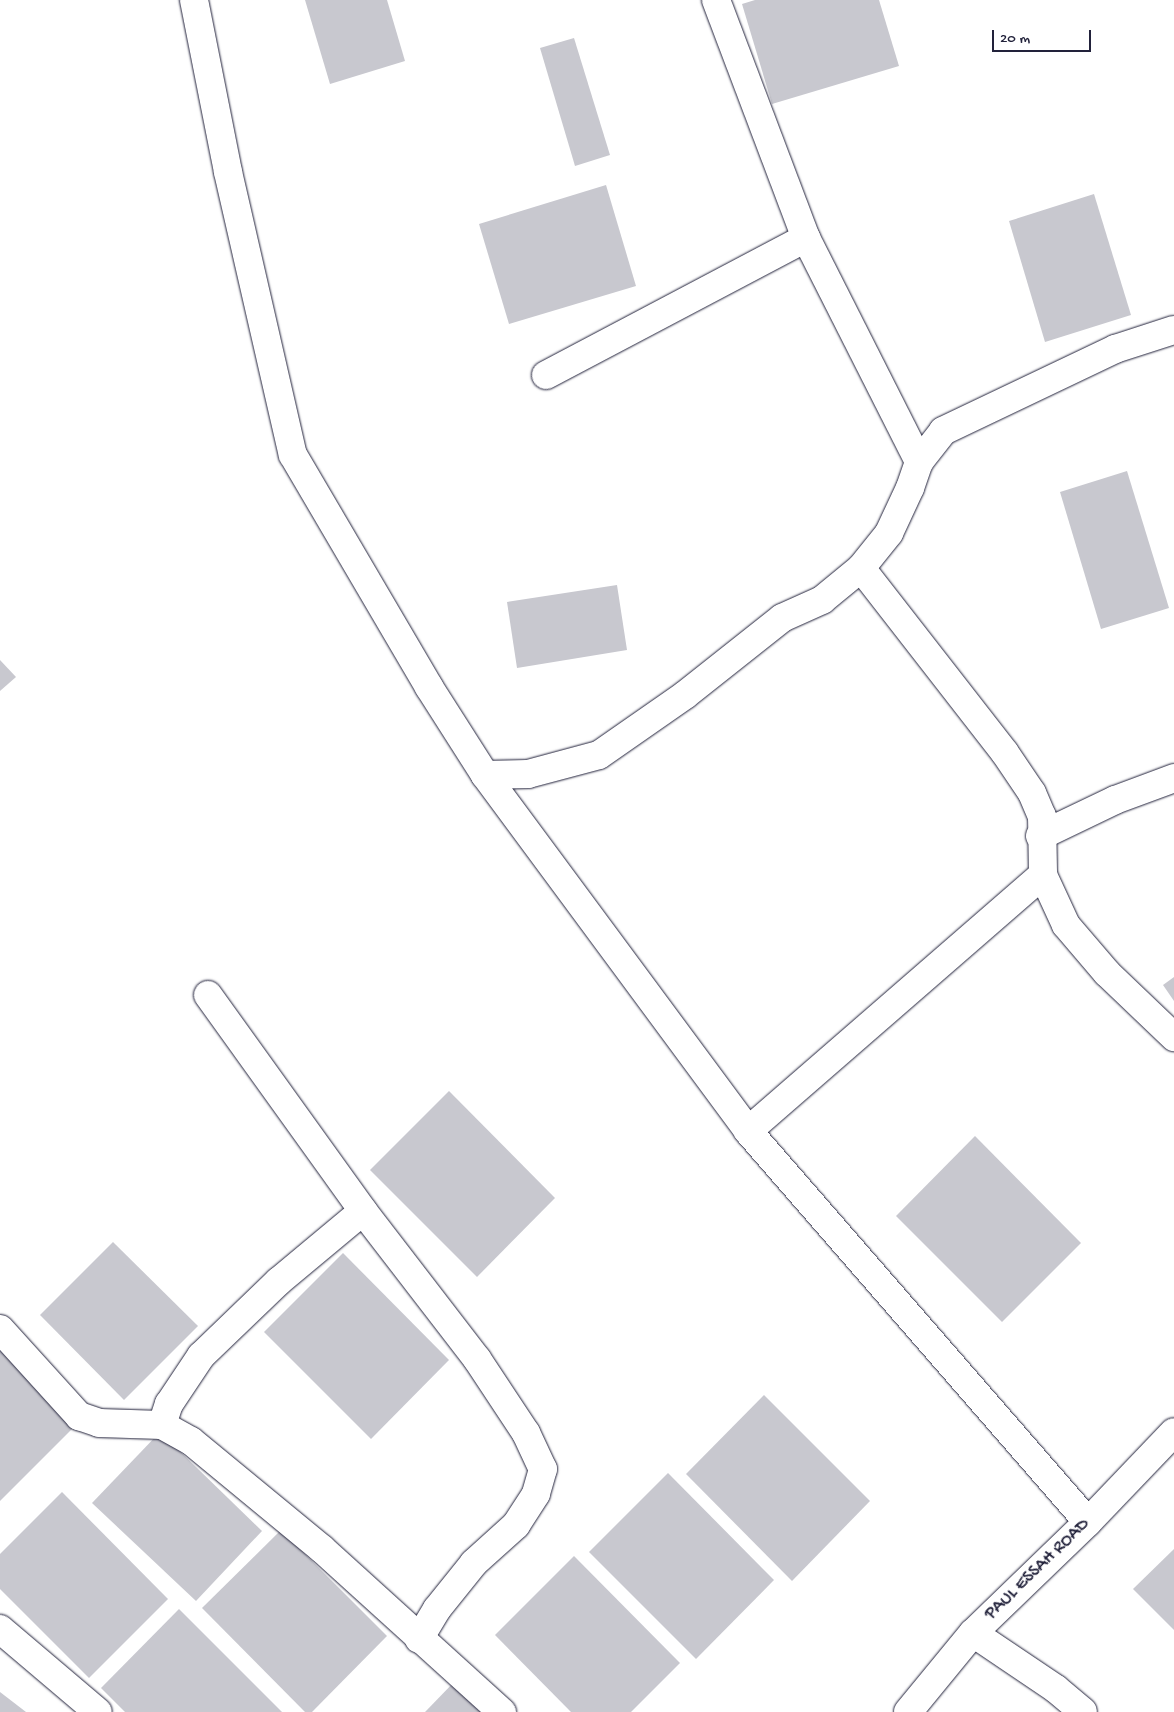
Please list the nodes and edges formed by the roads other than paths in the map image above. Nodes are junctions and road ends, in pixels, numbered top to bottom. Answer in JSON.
{"nodes":[{"id":1,"x":194,"y":0,"type":"edge"},
{"id":2,"x":716,"y":0,"type":"edge"},
{"id":3,"x":806,"y":238,"type":"junction"},
{"id":4,"x":1174,"y":330,"type":"edge"},
{"id":5,"x":546,"y":375,"type":"dead end"},
{"id":6,"x":918,"y":462,"type":"junction"},
{"id":7,"x":861,"y":568,"type":"junction"},
{"id":8,"x":485,"y":775,"type":"junction"},
{"id":9,"x":1174,"y":778,"type":"edge"},
{"id":10,"x":1040,"y":836,"type":"junction"},
{"id":11,"x":1043,"y":876,"type":"junction"},
{"id":12,"x":208,"y":995,"type":"dead end"},
{"id":13,"x":1174,"y":1037,"type":"edge"},
{"id":14,"x":748,"y":1130,"type":"junction"},
{"id":15,"x":363,"y":1211,"type":"junction"},
{"id":16,"x":0,"y":1329,"type":"edge"},
{"id":17,"x":162,"y":1425,"type":"junction"},
{"id":18,"x":1174,"y":1432,"type":"edge"},
{"id":19,"x":1088,"y":1522,"type":"junction"},
{"id":20,"x":0,"y":1629,"type":"edge"},
{"id":21,"x":973,"y":1633,"type":"junction"},
{"id":22,"x":419,"y":1639,"type":"junction"},
{"id":23,"x":98,"y":1712,"type":"edge"},
{"id":24,"x":502,"y":1712,"type":"edge"},
{"id":25,"x":908,"y":1712,"type":"edge"},
{"id":26,"x":1083,"y":1712,"type":"edge"}],
"edges":[{"from":1,"to":8,"type":"street"},
{"from":2,"to":3,"type":"street"},
{"from":3,"to":5,"type":"street"},
{"from":3,"to":6,"type":"street"},
{"from":4,"to":6,"type":"street"},
{"from":6,"to":7,"type":"street"},
{"from":7,"to":8,"type":"street"},
{"from":7,"to":10,"type":"street"},
{"from":8,"to":14,"type":"street"},
{"from":9,"to":10,"type":"street"},
{"from":10,"to":11,"type":"street"},
{"from":11,"to":13,"type":"street"},
{"from":11,"to":14,"type":"street"},
{"from":12,"to":15,"type":"street"},
{"from":14,"to":19,"type":"street"},
{"from":15,"to":17,"type":"street"},
{"from":15,"to":22,"type":"street"},
{"from":16,"to":17,"type":"street"},
{"from":17,"to":22,"type":"street"},
{"from":18,"to":19,"type":"street","name":"PAUL ESSAH ROAD"},
{"from":19,"to":21,"type":"street","name":"PAUL ESSAH ROAD"},
{"from":20,"to":23,"type":"street"},
{"from":21,"to":25,"type":"street","name":"PAUL ESSAH ROAD"},
{"from":21,"to":26,"type":"street"},
{"from":22,"to":24,"type":"street"}]}
